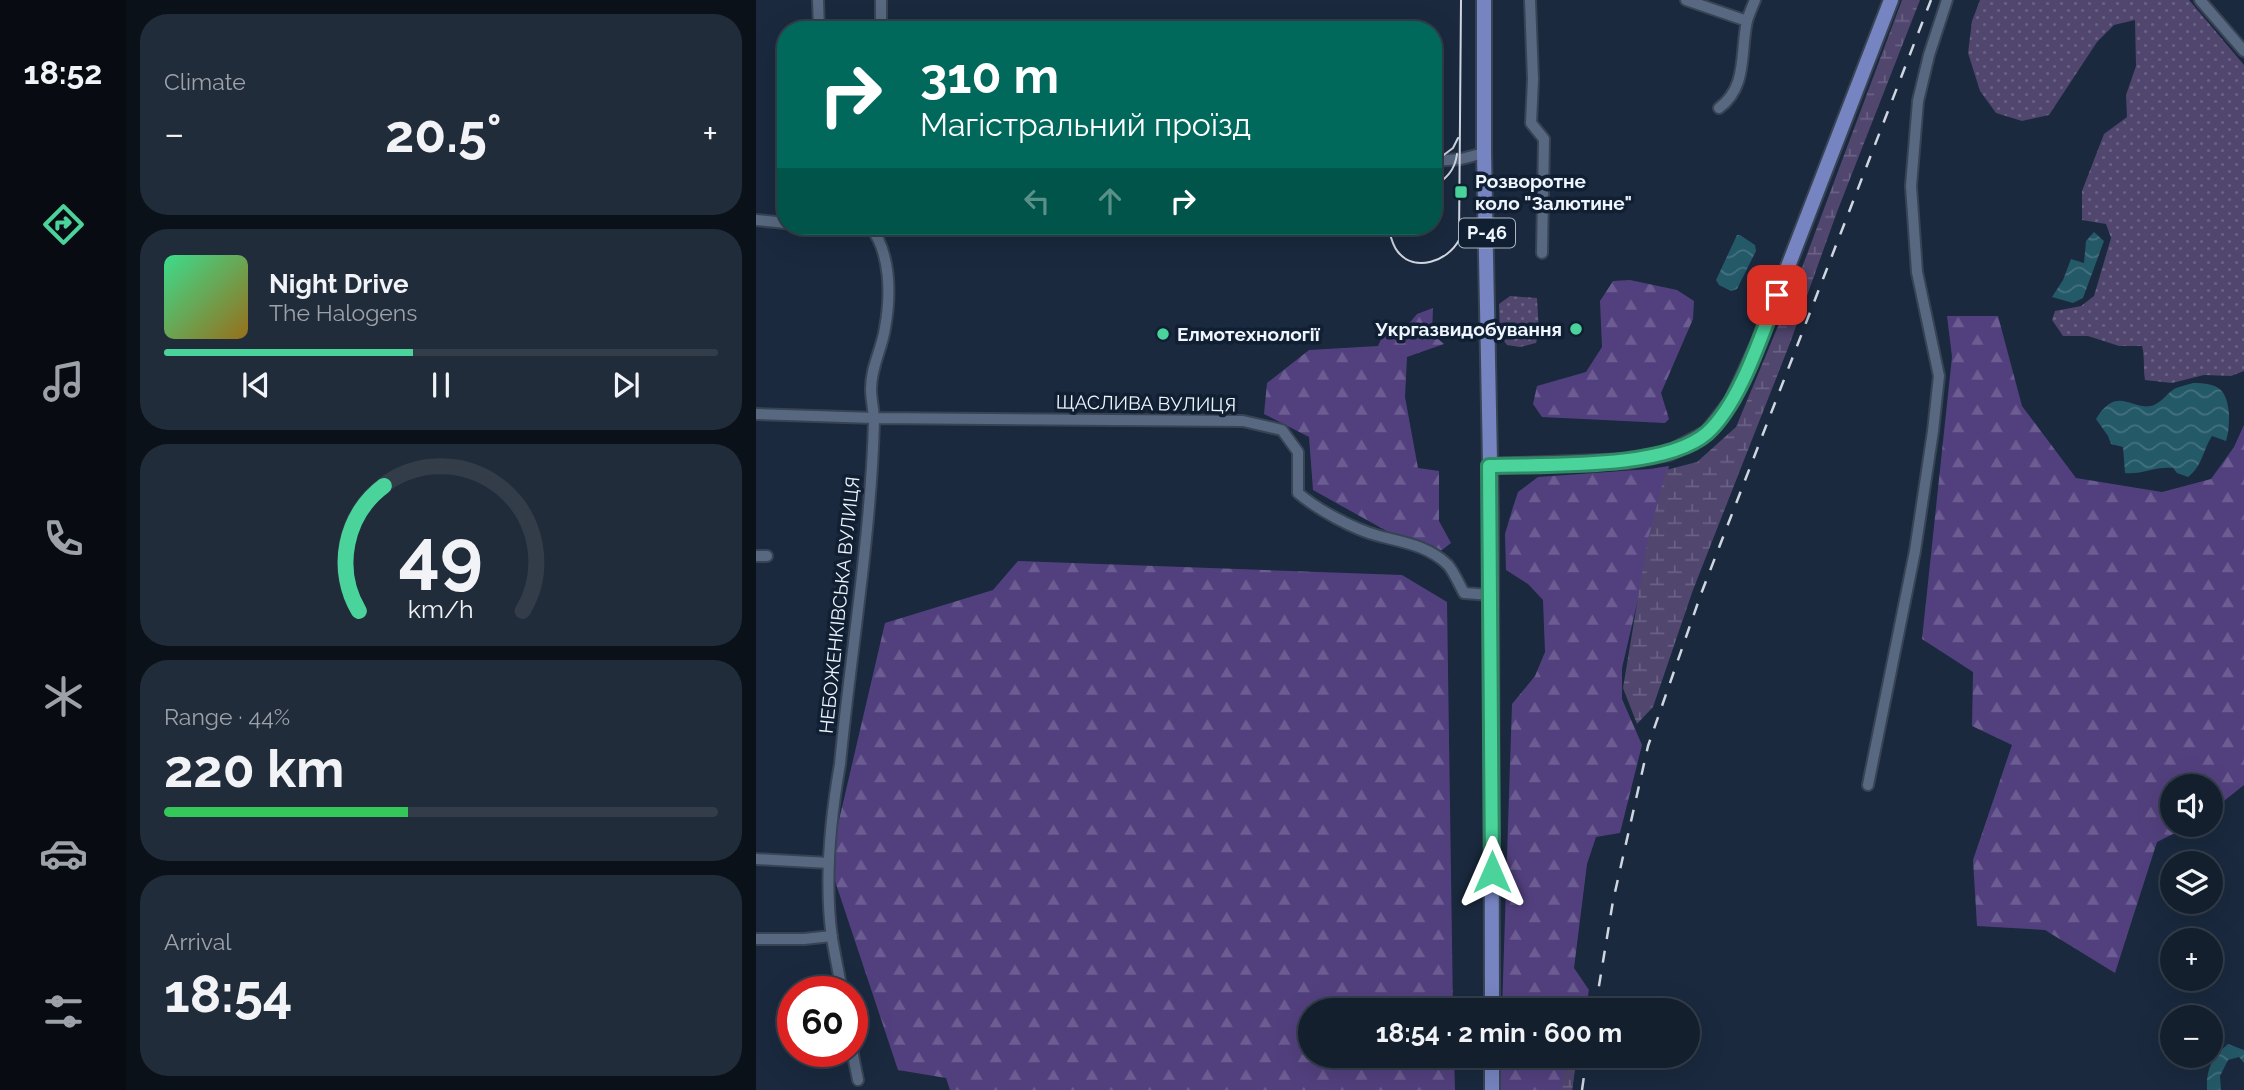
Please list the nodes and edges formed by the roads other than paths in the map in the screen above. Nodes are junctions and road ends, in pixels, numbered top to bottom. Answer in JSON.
{"nodes":[{"id":1,"x":818,"y":0,"type":"edge"},
{"id":2,"x":881,"y":0,"type":"edge"},
{"id":3,"x":1484,"y":0,"type":"edge"},
{"id":4,"x":1530,"y":0,"type":"edge"},
{"id":5,"x":1686,"y":0,"type":"edge"},
{"id":6,"x":1755,"y":0,"type":"edge"},
{"id":7,"x":1891,"y":0,"type":"edge"},
{"id":8,"x":1947,"y":0,"type":"edge"},
{"id":9,"x":2200,"y":0,"type":"edge"},
{"id":10,"x":819,"y":21,"type":"edge"},
{"id":11,"x":881,"y":21,"type":"edge"},
{"id":12,"x":1747,"y":21,"type":"junction"},
{"id":13,"x":2244,"y":51,"type":"edge"},
{"id":14,"x":1719,"y":108,"type":"dead end"},
{"id":15,"x":1484,"y":153,"type":"junction"},
{"id":16,"x":1442,"y":160,"type":"edge"},
{"id":17,"x":756,"y":220,"type":"edge"},
{"id":18,"x":777,"y":222,"type":"edge"},
{"id":19,"x":876,"y":235,"type":"edge"},
{"id":20,"x":1542,"y":253,"type":"dead end"},
{"id":21,"x":756,"y":414,"type":"edge"},
{"id":22,"x":874,"y":418,"type":"junction"},
{"id":23,"x":1489,"y":466,"type":"junction"},
{"id":24,"x":1490,"y":595,"type":"junction"},
{"id":25,"x":1868,"y":785,"type":"dead end"},
{"id":26,"x":756,"y":859,"type":"edge"},
{"id":27,"x":829,"y":863,"type":"junction"},
{"id":28,"x":832,"y":936,"type":"junction"},
{"id":29,"x":756,"y":939,"type":"edge"},
{"id":30,"x":839,"y":976,"type":"edge"},
{"id":31,"x":1492,"y":998,"type":"edge"},
{"id":32,"x":855,"y":1067,"type":"edge"},
{"id":33,"x":1492,"y":1068,"type":"edge"},
{"id":34,"x":858,"y":1080,"type":"dead end"},
{"id":35,"x":1492,"y":1090,"type":"edge"}],
"edges":[{"from":1,"to":10,"type":"street"},
{"from":2,"to":11,"type":"street"},
{"from":3,"to":15,"type":"main road","number":"Р-46"},
{"from":4,"to":20,"type":"street"},
{"from":5,"to":12,"type":"street"},
{"from":6,"to":12,"type":"street"},
{"from":7,"to":23,"type":"main road"},
{"from":8,"to":25,"type":"street"},
{"from":9,"to":13,"type":"street"},
{"from":12,"to":14,"type":"street"},
{"from":15,"to":16,"type":"street"},
{"from":15,"to":23,"type":"main road","number":"Р-46"},
{"from":17,"to":18,"type":"street"},
{"from":19,"to":22,"type":"street","name":"НЕБОЖЕНКІВСЬКА ВУЛИЦЯ"},
{"from":21,"to":22,"type":"street","name":"ЩАСЛИВА ВУЛИЦЯ"},
{"from":22,"to":24,"type":"street","name":"ЩАСЛИВА ВУЛИЦЯ"},
{"from":22,"to":27,"type":"street","name":"НЕБОЖЕНКІВСЬКА ВУЛИЦЯ"},
{"from":23,"to":24,"type":"main road","number":"Р-46"},
{"from":24,"to":31,"type":"main road","number":"Р-46"},
{"from":26,"to":27,"type":"street"},
{"from":27,"to":28,"type":"street","name":"НЕБОЖЕНКІВСЬКА ВУЛИЦЯ"},
{"from":28,"to":29,"type":"street"},
{"from":28,"to":30,"type":"street","name":"НЕБОЖЕНКІВСЬКА ВУЛИЦЯ"},
{"from":32,"to":34,"type":"street"},
{"from":33,"to":35,"type":"main road"}]}
